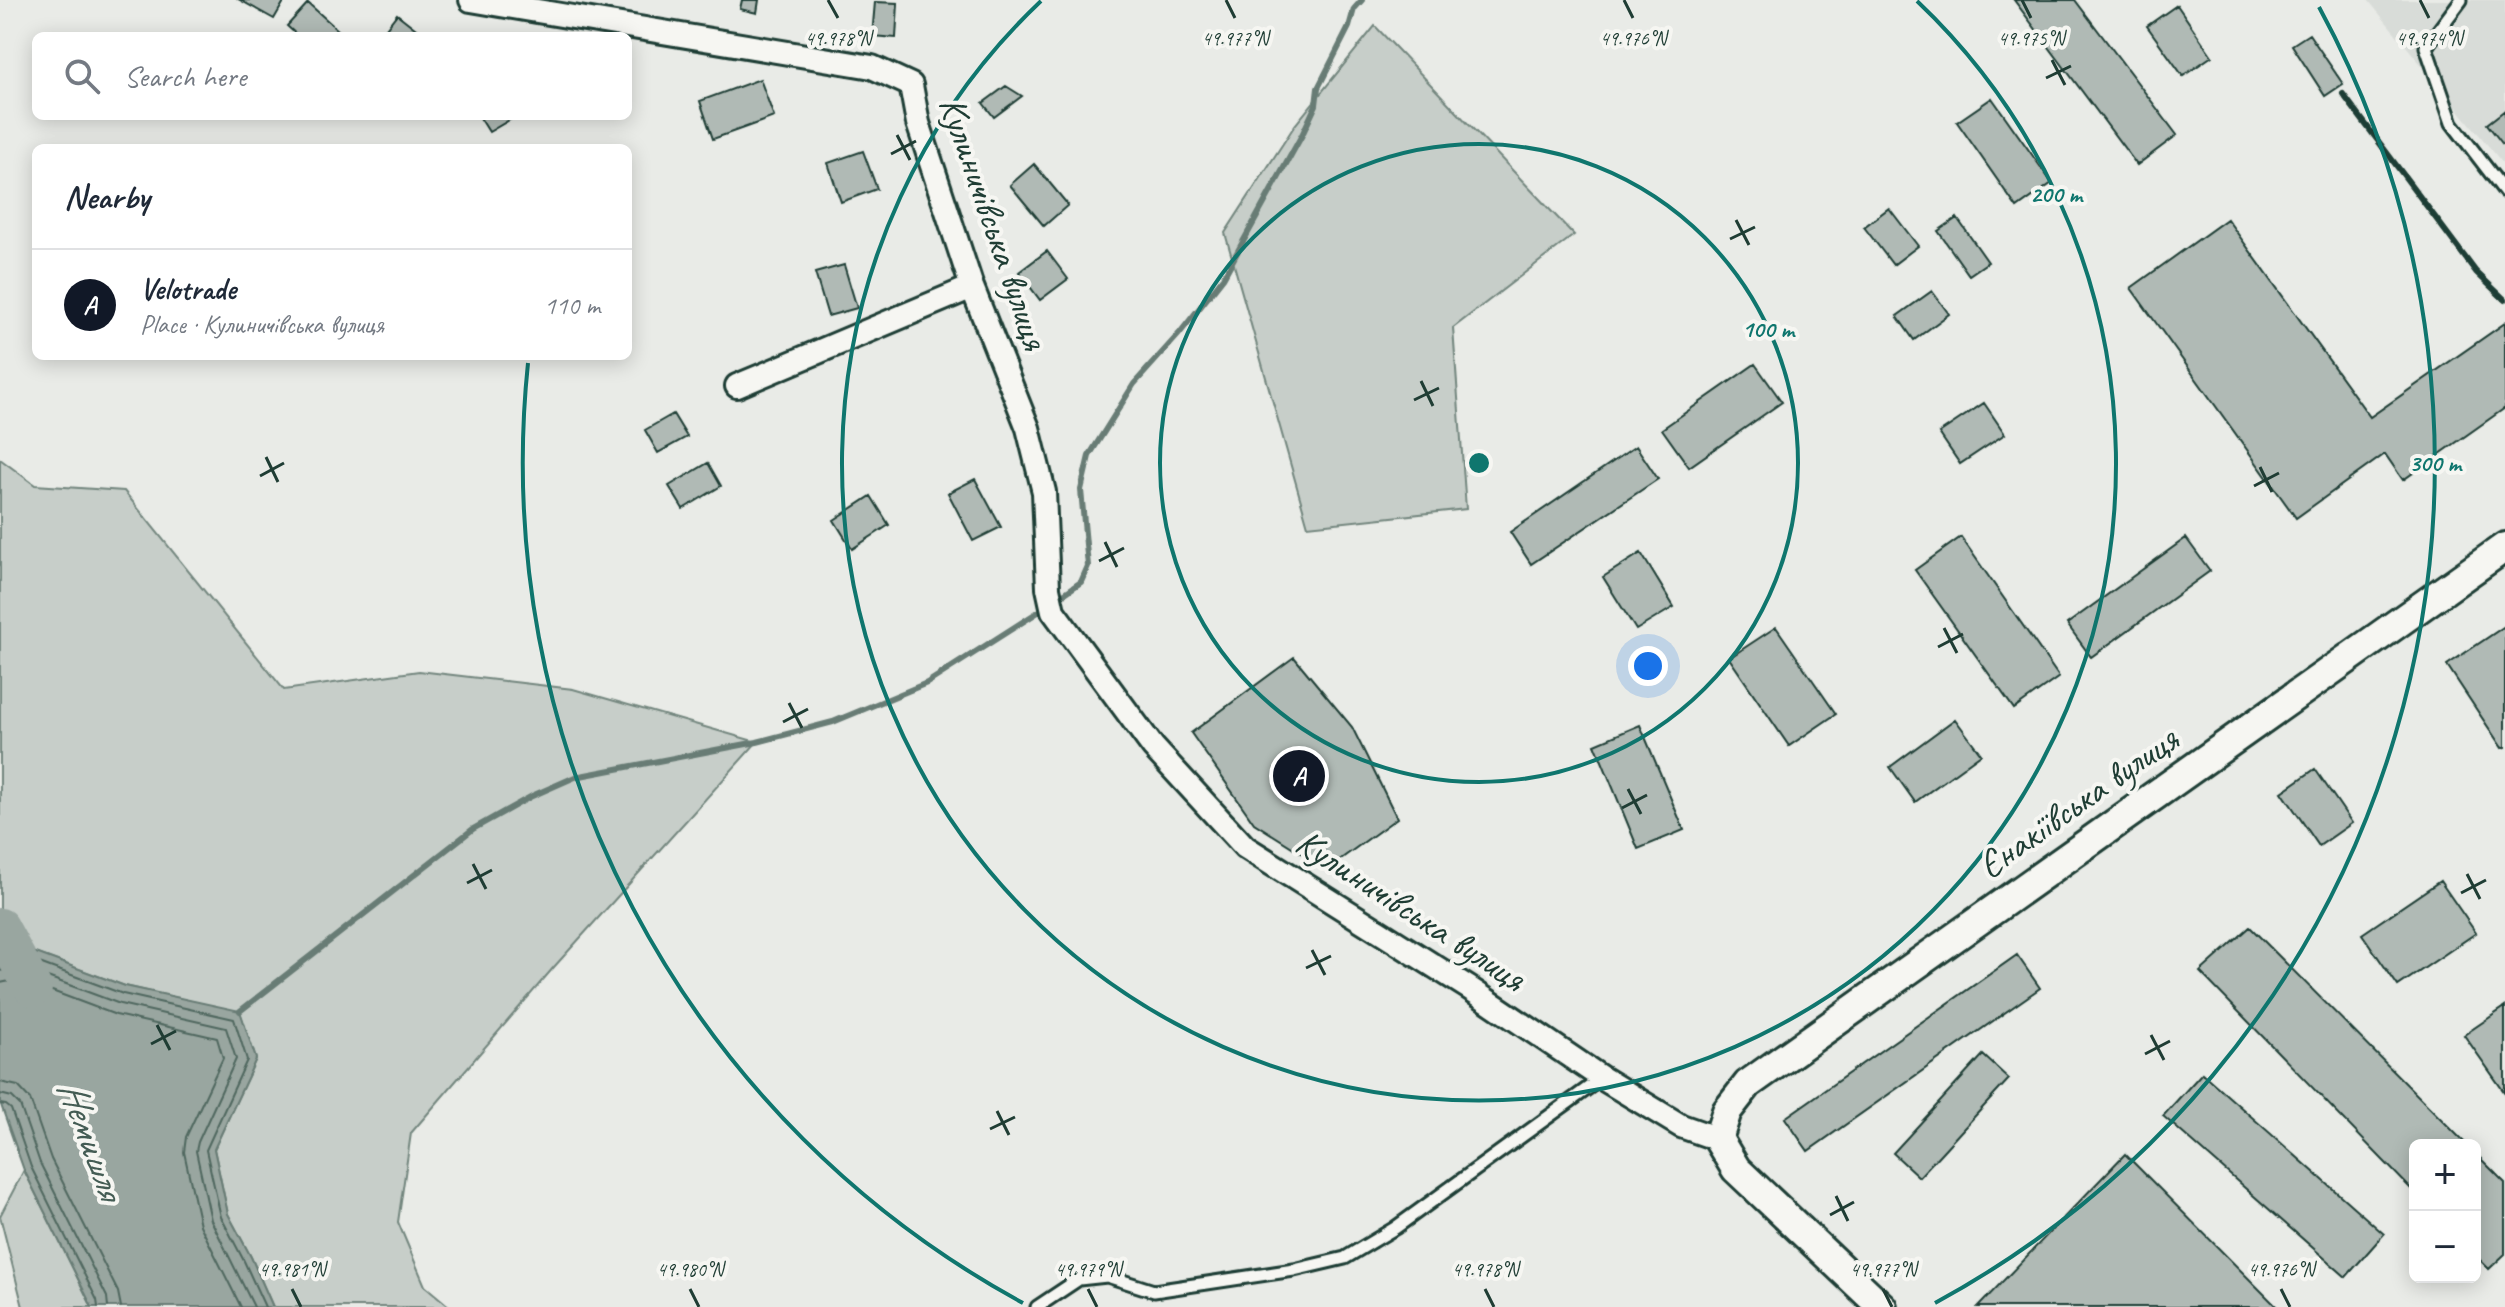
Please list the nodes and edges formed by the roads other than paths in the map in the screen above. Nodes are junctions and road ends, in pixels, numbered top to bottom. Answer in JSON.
{"nodes":[{"id":1,"x":471,"y":0,"type":"edge"},
{"id":2,"x":2461,"y":0,"type":"edge"},
{"id":3,"x":2505,"y":192,"type":"edge"},
{"id":4,"x":972,"y":287,"type":"junction"},
{"id":5,"x":737,"y":386,"type":"dead end"},
{"id":6,"x":2505,"y":547,"type":"edge"},
{"id":7,"x":1602,"y":1078,"type":"junction"},
{"id":8,"x":1718,"y":1139,"type":"junction"},
{"id":9,"x":1037,"y":1307,"type":"edge"},
{"id":10,"x":1882,"y":1307,"type":"edge"}],
"edges":[{"from":1,"to":4,"type":"street","name":"Кулиничівська вулиця"},
{"from":2,"to":3,"type":"lane"},
{"from":4,"to":5,"type":"street"},
{"from":4,"to":7,"type":"street","name":"Кулиничівська вулиця"},
{"from":6,"to":8,"type":"street","name":"Єнакіївська вулиця"},
{"from":7,"to":8,"type":"street","name":"Кулиничівська вулиця"},
{"from":7,"to":9,"type":"lane"},
{"from":8,"to":10,"type":"street"}]}
